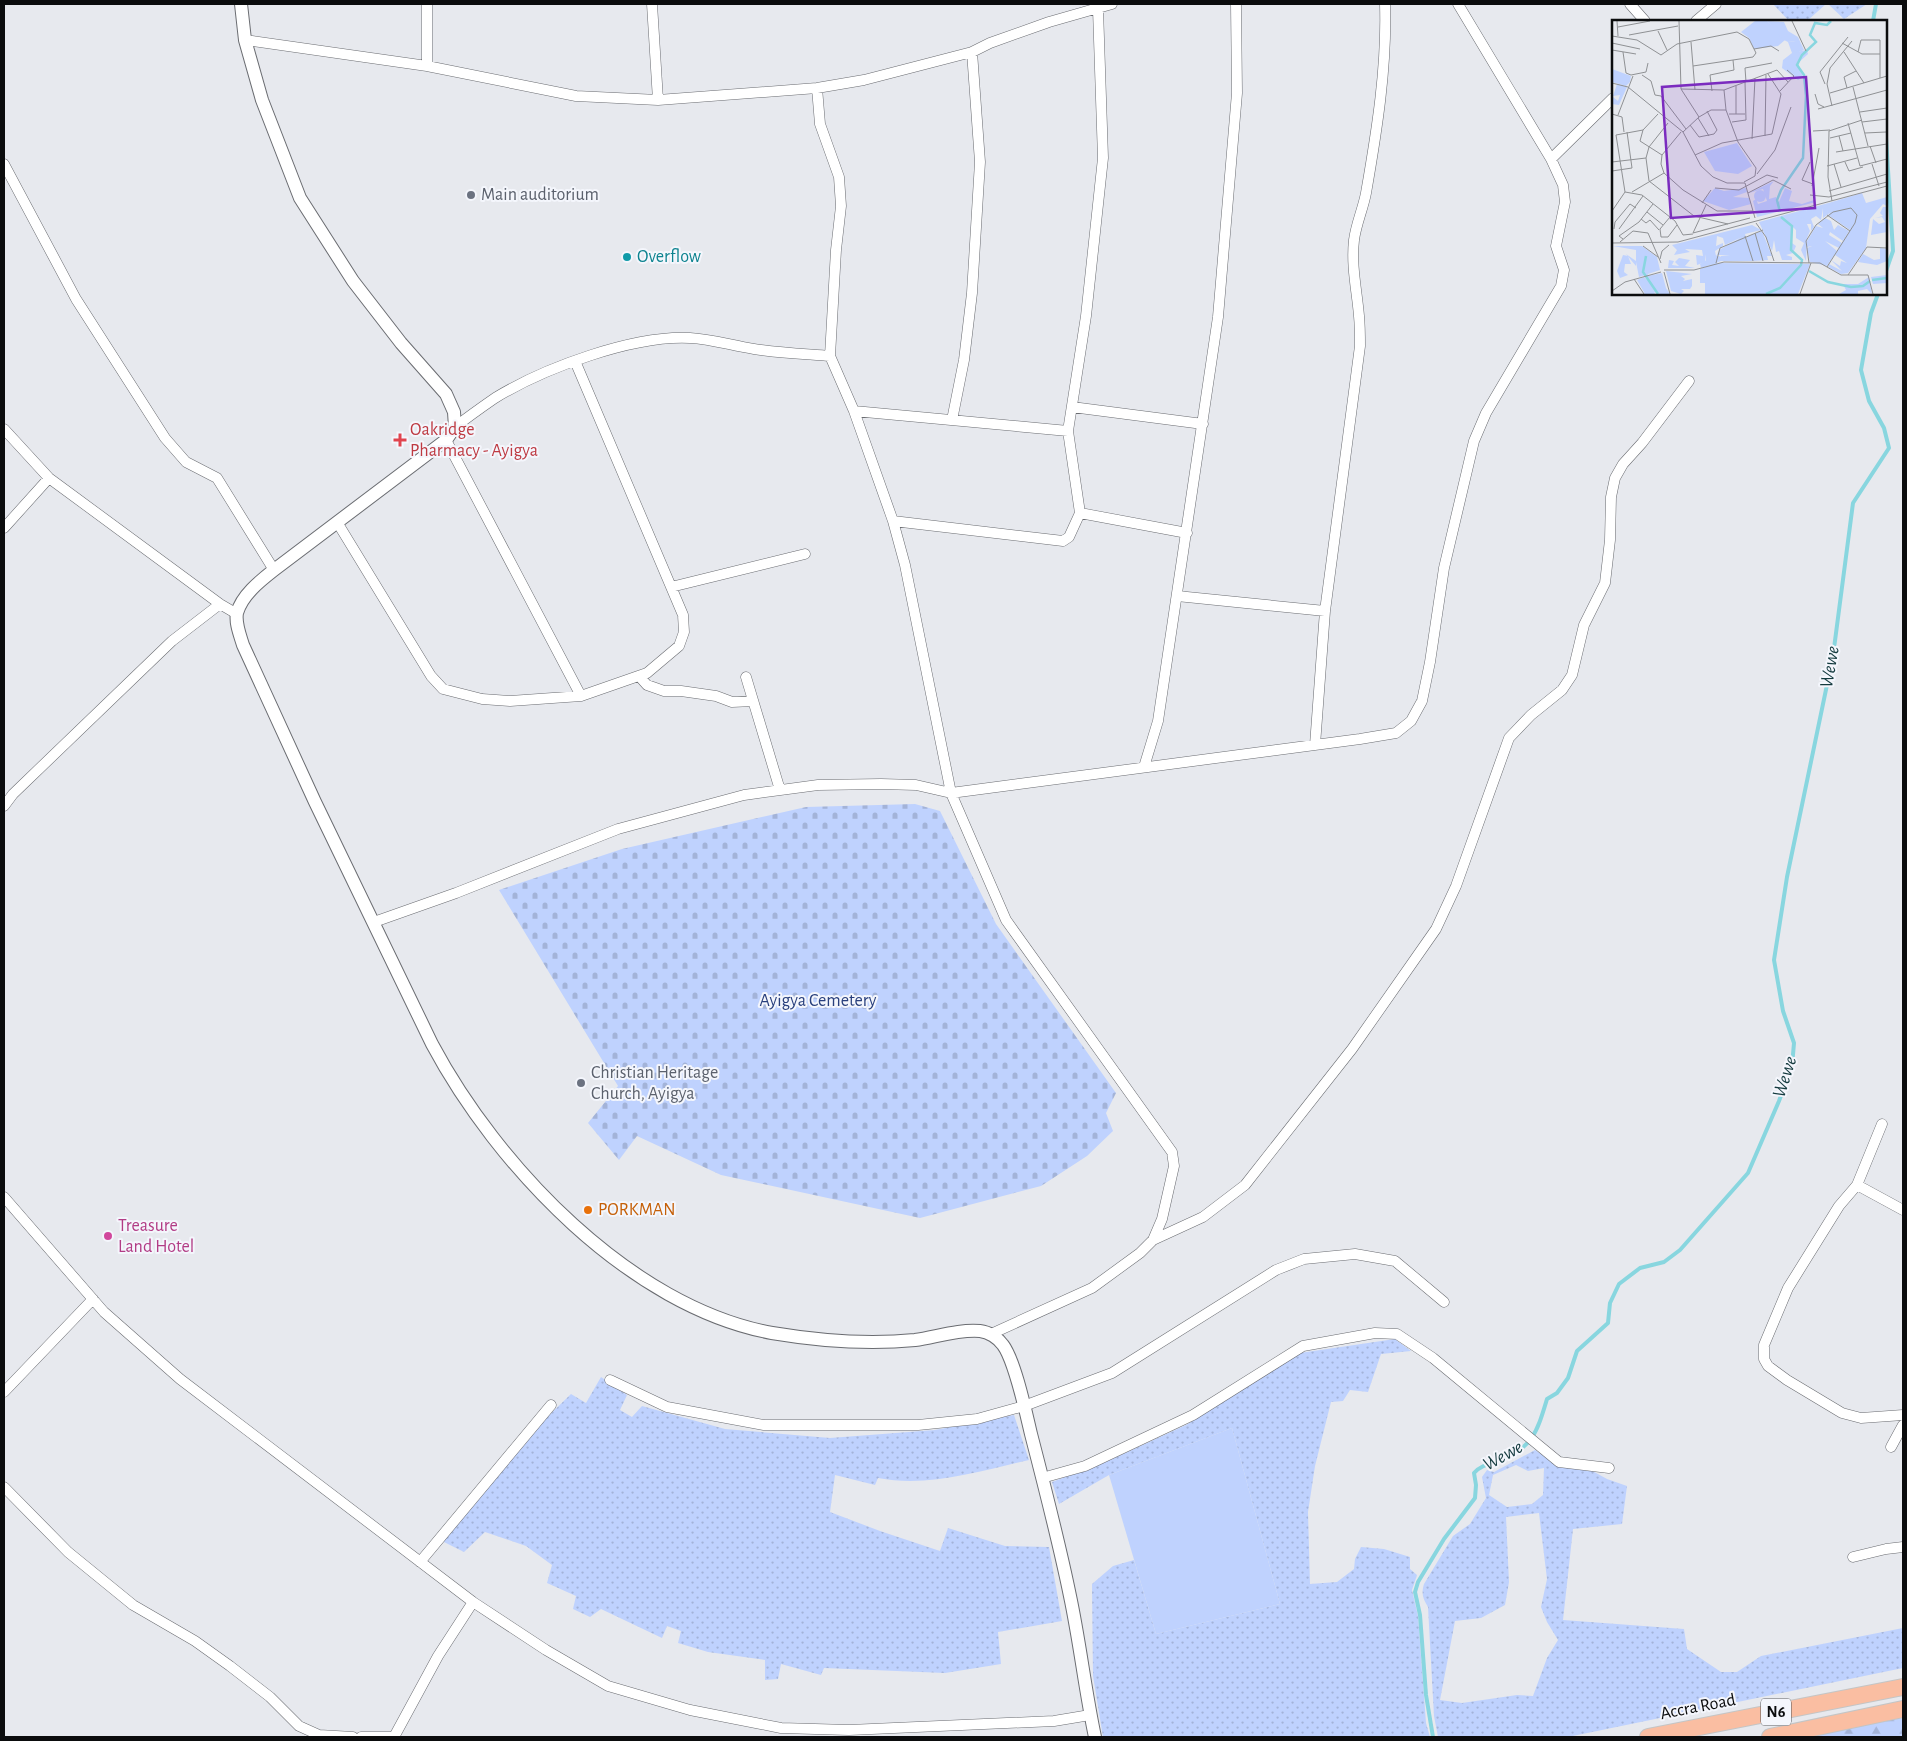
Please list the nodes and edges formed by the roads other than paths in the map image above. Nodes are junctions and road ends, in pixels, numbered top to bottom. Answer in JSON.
{"nodes":[{"id":1,"x":241,"y":4,"type":"edge"},
{"id":2,"x":427,"y":4,"type":"edge"},
{"id":3,"x":652,"y":4,"type":"edge"},
{"id":4,"x":1112,"y":4,"type":"edge"},
{"id":5,"x":1236,"y":4,"type":"edge"},
{"id":6,"x":1385,"y":4,"type":"edge"},
{"id":7,"x":1458,"y":4,"type":"edge"},
{"id":8,"x":1630,"y":4,"type":"edge"},
{"id":9,"x":1716,"y":4,"type":"edge"},
{"id":10,"x":1098,"y":8,"type":"junction"},
{"id":11,"x":1644,"y":20,"type":"edge"},
{"id":12,"x":1697,"y":20,"type":"edge"},
{"id":13,"x":245,"y":40,"type":"junction"},
{"id":14,"x":972,"y":52,"type":"junction"},
{"id":15,"x":427,"y":66,"type":"junction"},
{"id":16,"x":817,"y":88,"type":"junction"},
{"id":17,"x":1612,"y":99,"type":"edge"},
{"id":18,"x":658,"y":100,"type":"junction"},
{"id":19,"x":1551,"y":160,"type":"junction"},
{"id":20,"x":4,"y":164,"type":"edge"},
{"id":21,"x":830,"y":356,"type":"junction"},
{"id":22,"x":575,"y":361,"type":"junction"},
{"id":23,"x":1689,"y":381,"type":"dead end"},
{"id":24,"x":1072,"y":407,"type":"junction"},
{"id":25,"x":854,"y":411,"type":"junction"},
{"id":26,"x":952,"y":420,"type":"junction"},
{"id":27,"x":1203,"y":424,"type":"junction"},
{"id":28,"x":455,"y":427,"type":"junction"},
{"id":29,"x":4,"y":429,"type":"edge"},
{"id":30,"x":1068,"y":431,"type":"junction"},
{"id":31,"x":446,"y":440,"type":"junction"},
{"id":32,"x":49,"y":478,"type":"junction"},
{"id":33,"x":1080,"y":513,"type":"junction"},
{"id":34,"x":893,"y":521,"type":"junction"},
{"id":35,"x":337,"y":522,"type":"junction"},
{"id":36,"x":4,"y":528,"type":"edge"},
{"id":37,"x":1187,"y":533,"type":"junction"},
{"id":38,"x":805,"y":554,"type":"dead end"},
{"id":39,"x":274,"y":570,"type":"junction"},
{"id":40,"x":671,"y":587,"type":"junction"},
{"id":41,"x":1177,"y":596,"type":"junction"},
{"id":42,"x":220,"y":604,"type":"junction"},
{"id":43,"x":1324,"y":611,"type":"junction"},
{"id":44,"x":237,"y":614,"type":"junction"},
{"id":45,"x":639,"y":676,"type":"junction"},
{"id":46,"x":746,"y":677,"type":"dead end"},
{"id":47,"x":581,"y":696,"type":"junction"},
{"id":48,"x":754,"y":701,"type":"junction"},
{"id":49,"x":1314,"y":745,"type":"junction"},
{"id":50,"x":1144,"y":767,"type":"junction"},
{"id":51,"x":780,"y":790,"type":"junction"},
{"id":52,"x":952,"y":793,"type":"junction"},
{"id":53,"x":4,"y":806,"type":"edge"},
{"id":54,"x":374,"y":922,"type":"junction"},
{"id":55,"x":1882,"y":1124,"type":"dead end"},
{"id":56,"x":1857,"y":1186,"type":"junction"},
{"id":57,"x":4,"y":1197,"type":"edge"},
{"id":58,"x":1903,"y":1210,"type":"edge"},
{"id":59,"x":1153,"y":1240,"type":"junction"},
{"id":60,"x":93,"y":1299,"type":"junction"},
{"id":61,"x":1444,"y":1302,"type":"dead end"},
{"id":62,"x":991,"y":1334,"type":"junction"},
{"id":63,"x":610,"y":1380,"type":"dead end"},
{"id":64,"x":4,"y":1392,"type":"edge"},
{"id":65,"x":551,"y":1405,"type":"dead end"},
{"id":66,"x":1024,"y":1406,"type":"junction"},
{"id":67,"x":1903,"y":1415,"type":"edge"},
{"id":68,"x":1903,"y":1425,"type":"edge"},
{"id":69,"x":1891,"y":1448,"type":"dead end"},
{"id":70,"x":1609,"y":1468,"type":"dead end"},
{"id":71,"x":1042,"y":1478,"type":"junction"},
{"id":72,"x":4,"y":1487,"type":"edge"},
{"id":73,"x":1903,"y":1547,"type":"edge"},
{"id":74,"x":1853,"y":1557,"type":"dead end"},
{"id":75,"x":420,"y":1562,"type":"junction"},
{"id":76,"x":473,"y":1602,"type":"junction"},
{"id":77,"x":1903,"y":1687,"type":"edge"},
{"id":78,"x":1903,"y":1710,"type":"edge"},
{"id":79,"x":1090,"y":1715,"type":"junction"},
{"id":80,"x":353,"y":1737,"type":"edge"},
{"id":81,"x":361,"y":1737,"type":"edge"},
{"id":82,"x":394,"y":1737,"type":"edge"},
{"id":83,"x":1095,"y":1737,"type":"edge"},
{"id":84,"x":1648,"y":1737,"type":"edge"},
{"id":85,"x":1770,"y":1737,"type":"edge"}],
"edges":[{"from":1,"to":13,"type":"street"},
{"from":2,"to":15,"type":"street"},
{"from":3,"to":18,"type":"street"},
{"from":4,"to":10,"type":"street"},
{"from":5,"to":27,"type":"street"},
{"from":6,"to":43,"type":"street"},
{"from":7,"to":19,"type":"street"},
{"from":8,"to":11,"type":"street"},
{"from":9,"to":12,"type":"street"},
{"from":10,"to":14,"type":"street"},
{"from":10,"to":24,"type":"street"},
{"from":13,"to":15,"type":"street"},
{"from":13,"to":28,"type":"street"},
{"from":14,"to":16,"type":"street"},
{"from":14,"to":26,"type":"street"},
{"from":15,"to":18,"type":"street"},
{"from":16,"to":18,"type":"street"},
{"from":16,"to":21,"type":"street"},
{"from":17,"to":19,"type":"street"},
{"from":19,"to":49,"type":"street"},
{"from":20,"to":39,"type":"street"},
{"from":21,"to":22,"type":"street"},
{"from":21,"to":25,"type":"street"},
{"from":22,"to":28,"type":"street"},
{"from":22,"to":40,"type":"street"},
{"from":23,"to":59,"type":"street"},
{"from":24,"to":27,"type":"street"},
{"from":24,"to":30,"type":"street"},
{"from":25,"to":26,"type":"street"},
{"from":25,"to":34,"type":"street"},
{"from":26,"to":30,"type":"street"},
{"from":27,"to":37,"type":"street"},
{"from":28,"to":31,"type":"street"},
{"from":29,"to":32,"type":"street"},
{"from":30,"to":33,"type":"street"},
{"from":31,"to":35,"type":"street"},
{"from":31,"to":47,"type":"street"},
{"from":32,"to":36,"type":"street"},
{"from":32,"to":42,"type":"street"},
{"from":33,"to":34,"type":"street"},
{"from":33,"to":37,"type":"street"},
{"from":34,"to":52,"type":"street"},
{"from":35,"to":39,"type":"street"},
{"from":35,"to":47,"type":"street"},
{"from":37,"to":41,"type":"street"},
{"from":38,"to":40,"type":"street"},
{"from":39,"to":44,"type":"street"},
{"from":40,"to":45,"type":"street"},
{"from":41,"to":43,"type":"street"},
{"from":41,"to":50,"type":"street"},
{"from":42,"to":44,"type":"street"},
{"from":42,"to":53,"type":"street"},
{"from":43,"to":49,"type":"street"},
{"from":44,"to":54,"type":"street"},
{"from":45,"to":47,"type":"street"},
{"from":45,"to":48,"type":"street"},
{"from":46,"to":48,"type":"street"},
{"from":48,"to":51,"type":"street"},
{"from":49,"to":50,"type":"street"},
{"from":50,"to":52,"type":"street"},
{"from":51,"to":52,"type":"street"},
{"from":51,"to":54,"type":"street"},
{"from":52,"to":59,"type":"street"},
{"from":54,"to":62,"type":"street"},
{"from":55,"to":56,"type":"street"},
{"from":56,"to":58,"type":"street"},
{"from":56,"to":67,"type":"street"},
{"from":57,"to":60,"type":"street"},
{"from":59,"to":62,"type":"street"},
{"from":60,"to":64,"type":"street"},
{"from":60,"to":75,"type":"street"},
{"from":61,"to":66,"type":"street"},
{"from":62,"to":66,"type":"street"},
{"from":63,"to":66,"type":"street"},
{"from":65,"to":75,"type":"street"},
{"from":66,"to":71,"type":"street"},
{"from":68,"to":69,"type":"street"},
{"from":70,"to":71,"type":"street"},
{"from":71,"to":79,"type":"street"},
{"from":72,"to":80,"type":"street"},
{"from":73,"to":74,"type":"street"},
{"from":75,"to":76,"type":"street"},
{"from":76,"to":79,"type":"street"},
{"from":76,"to":82,"type":"street"},
{"from":77,"to":84,"type":"highway","name":"Accra Road","number":"N6"},
{"from":78,"to":85,"type":"highway","number":"N6"},
{"from":79,"to":83,"type":"street"},
{"from":81,"to":82,"type":"street"}]}
